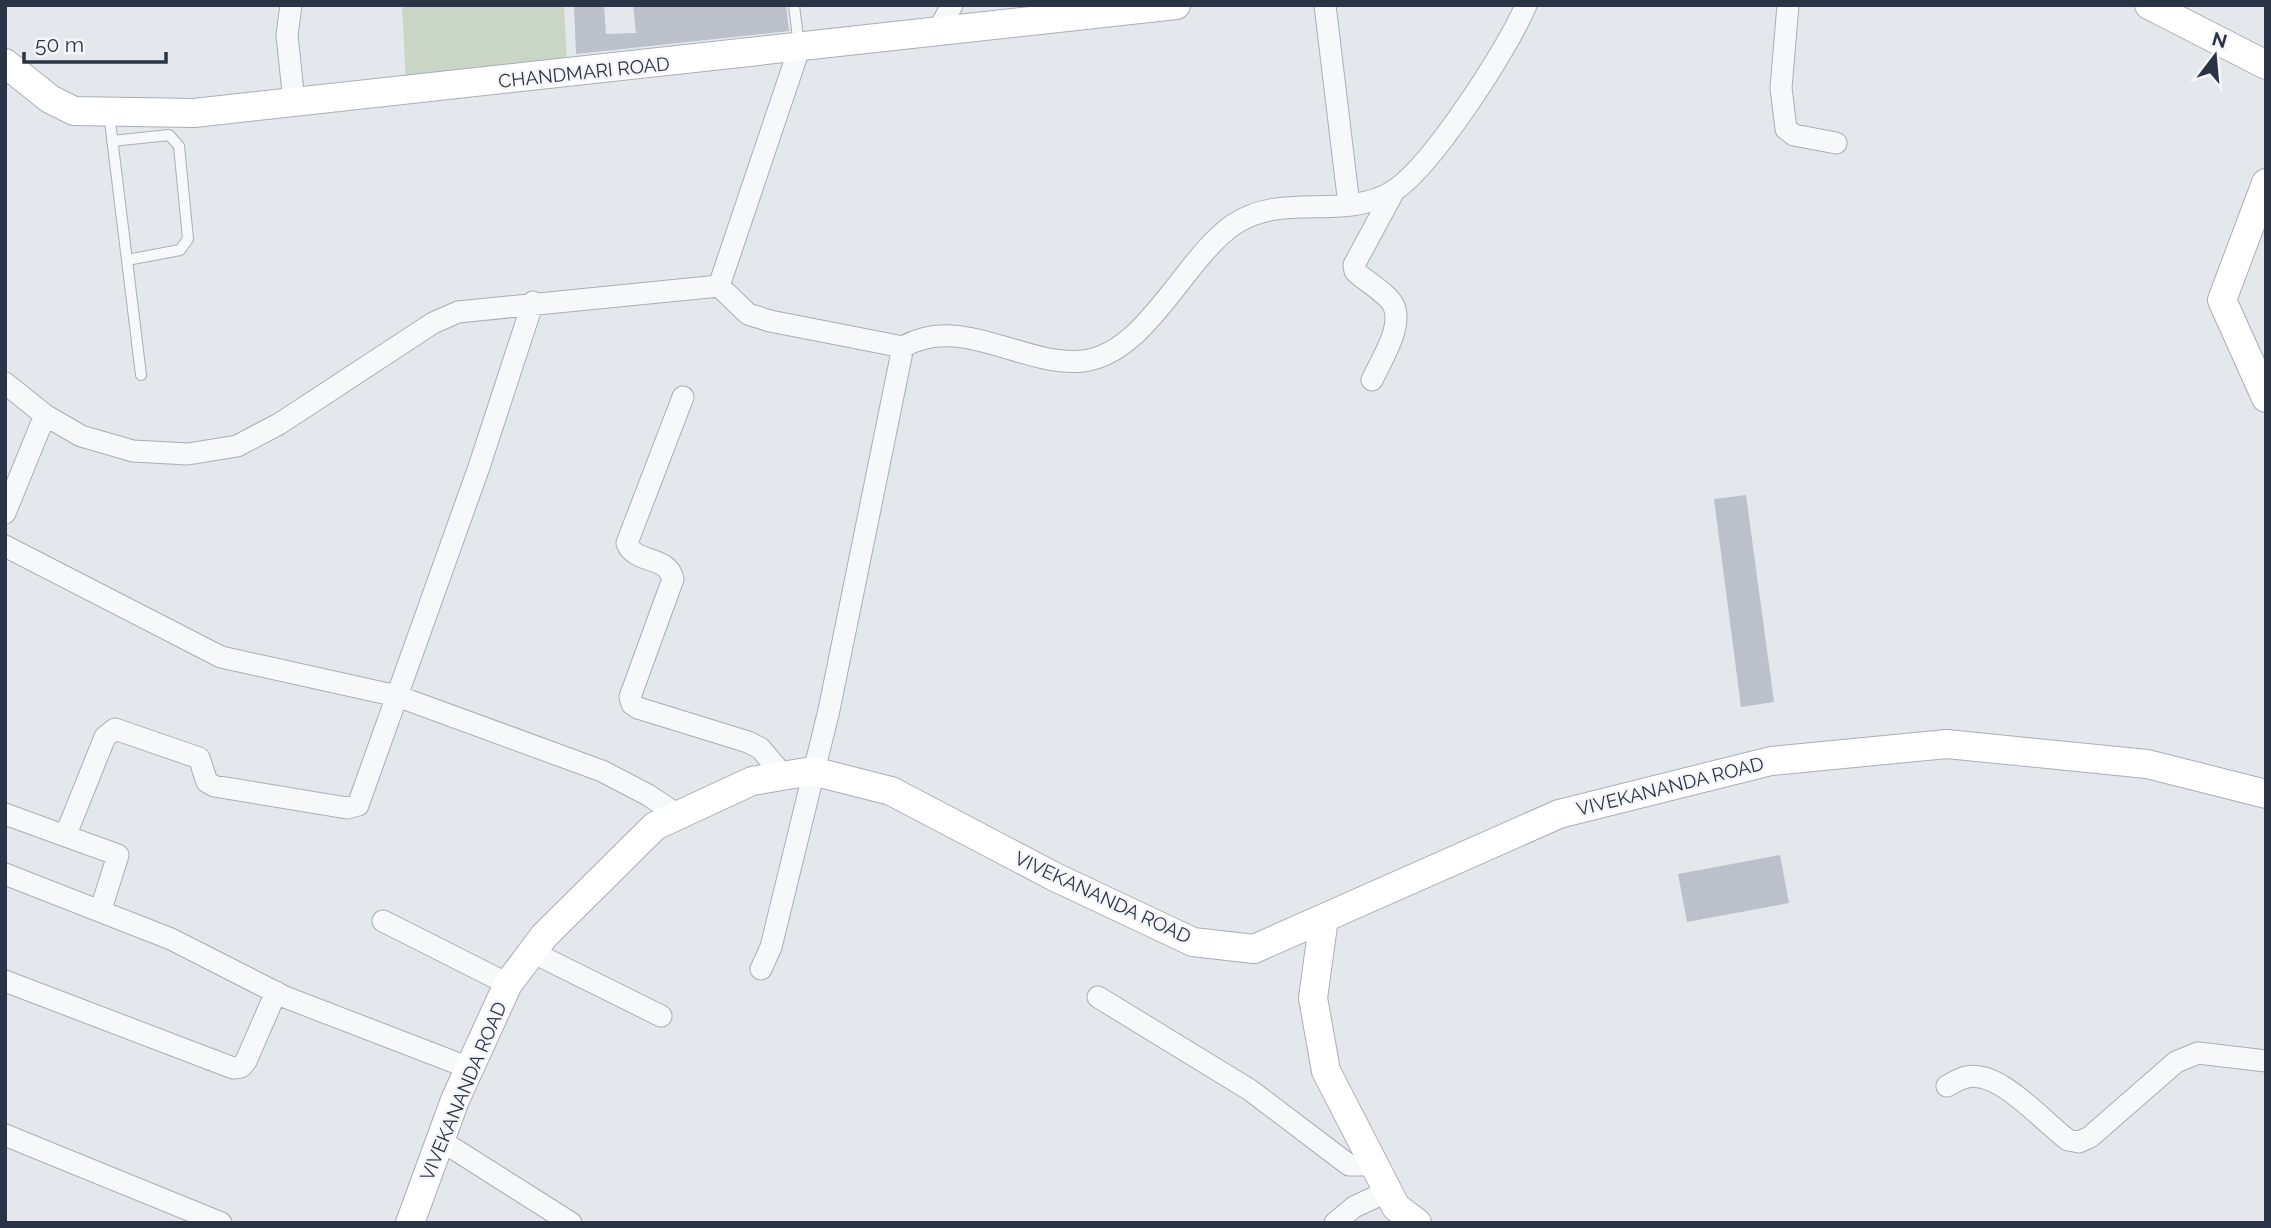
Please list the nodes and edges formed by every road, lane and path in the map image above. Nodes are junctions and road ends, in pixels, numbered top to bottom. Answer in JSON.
{"nodes":[{"id":1,"x":291,"y":5,"type":"edge"},
{"id":2,"x":794,"y":5,"type":"edge"},
{"id":3,"x":952,"y":5,"type":"edge"},
{"id":4,"x":1174,"y":5,"type":"edge"},
{"id":5,"x":1325,"y":5,"type":"edge"},
{"id":6,"x":1525,"y":5,"type":"edge"},
{"id":7,"x":1788,"y":5,"type":"edge"},
{"id":8,"x":2149,"y":5,"type":"edge"},
{"id":9,"x":938,"y":31,"type":"junction"},
{"id":10,"x":799,"y":49,"type":"junction"},
{"id":11,"x":5,"y":64,"type":"edge"},
{"id":12,"x":2266,"y":65,"type":"edge"},
{"id":13,"x":294,"y":102,"type":"junction"},
{"id":14,"x":109,"y":113,"type":"junction"},
{"id":15,"x":112,"y":141,"type":"junction"},
{"id":16,"x":1836,"y":143,"type":"dead end"},
{"id":17,"x":2266,"y":183,"type":"edge"},
{"id":18,"x":1394,"y":191,"type":"junction"},
{"id":19,"x":1349,"y":205,"type":"junction"},
{"id":20,"x":127,"y":260,"type":"junction"},
{"id":21,"x":719,"y":286,"type":"junction"},
{"id":22,"x":533,"y":302,"type":"junction"},
{"id":23,"x":903,"y":347,"type":"junction"},
{"id":24,"x":141,"y":375,"type":"dead end"},
{"id":25,"x":1372,"y":380,"type":"dead end"},
{"id":26,"x":5,"y":383,"type":"edge"},
{"id":27,"x":683,"y":397,"type":"dead end"},
{"id":28,"x":2266,"y":398,"type":"edge"},
{"id":29,"x":45,"y":415,"type":"junction"},
{"id":30,"x":5,"y":513,"type":"edge"},
{"id":31,"x":5,"y":546,"type":"edge"},
{"id":32,"x":397,"y":696,"type":"junction"},
{"id":33,"x":812,"y":771,"type":"junction"},
{"id":34,"x":784,"y":776,"type":"junction"},
{"id":35,"x":2266,"y":794,"type":"edge"},
{"id":36,"x":5,"y":814,"type":"edge"},
{"id":37,"x":678,"y":815,"type":"junction"},
{"id":38,"x":65,"y":834,"type":"junction"},
{"id":39,"x":5,"y":874,"type":"edge"},
{"id":40,"x":101,"y":909,"type":"junction"},
{"id":41,"x":1324,"y":918,"type":"junction"},
{"id":42,"x":383,"y":921,"type":"dead end"},
{"id":43,"x":532,"y":952,"type":"junction"},
{"id":44,"x":761,"y":969,"type":"dead end"},
{"id":45,"x":5,"y":981,"type":"edge"},
{"id":46,"x":508,"y":984,"type":"junction"},
{"id":47,"x":276,"y":992,"type":"junction"},
{"id":48,"x":1098,"y":997,"type":"dead end"},
{"id":49,"x":661,"y":1016,"type":"dead end"},
{"id":50,"x":2266,"y":1061,"type":"edge"},
{"id":51,"x":472,"y":1069,"type":"junction"},
{"id":52,"x":1947,"y":1086,"type":"dead end"},
{"id":53,"x":5,"y":1135,"type":"edge"},
{"id":54,"x":440,"y":1140,"type":"junction"},
{"id":55,"x":1375,"y":1165,"type":"junction"},
{"id":56,"x":1388,"y":1191,"type":"junction"},
{"id":57,"x":221,"y":1223,"type":"edge"},
{"id":58,"x":410,"y":1223,"type":"edge"},
{"id":59,"x":571,"y":1223,"type":"edge"},
{"id":60,"x":1335,"y":1223,"type":"edge"},
{"id":61,"x":1417,"y":1223,"type":"edge"}],
"edges":[{"from":1,"to":13,"type":"street"},
{"from":2,"to":10,"type":"lane"},
{"from":3,"to":9,"type":"street"},
{"from":4,"to":9,"type":"main road","name":"CHANDMARI ROAD"},
{"from":5,"to":19,"type":"street"},
{"from":6,"to":18,"type":"street"},
{"from":7,"to":16,"type":"street"},
{"from":8,"to":12,"type":"main road"},
{"from":9,"to":10,"type":"main road","name":"CHANDMARI ROAD"},
{"from":10,"to":13,"type":"main road","name":"CHANDMARI ROAD"},
{"from":10,"to":21,"type":"street"},
{"from":11,"to":14,"type":"main road","name":"CHANDMARI ROAD"},
{"from":13,"to":14,"type":"main road","name":"CHANDMARI ROAD"},
{"from":14,"to":15,"type":"lane"},
{"from":15,"to":20,"type":"lane"},
{"from":15,"to":20,"type":"lane"},
{"from":17,"to":28,"type":"main road"},
{"from":18,"to":19,"type":"street"},
{"from":18,"to":25,"type":"street"},
{"from":19,"to":23,"type":"street"},
{"from":20,"to":24,"type":"lane"},
{"from":21,"to":22,"type":"street"},
{"from":21,"to":23,"type":"street"},
{"from":22,"to":29,"type":"street"},
{"from":22,"to":32,"type":"street"},
{"from":23,"to":33,"type":"street"},
{"from":26,"to":29,"type":"street"},
{"from":27,"to":34,"type":"street"},
{"from":29,"to":30,"type":"street"},
{"from":31,"to":32,"type":"street"},
{"from":32,"to":37,"type":"street"},
{"from":32,"to":38,"type":"street"},
{"from":33,"to":34,"type":"main road","name":"VIVEKANANDA ROAD"},
{"from":33,"to":41,"type":"main road","name":"VIVEKANANDA ROAD"},
{"from":33,"to":44,"type":"street"},
{"from":34,"to":37,"type":"main road","name":"VIVEKANANDA ROAD"},
{"from":35,"to":41,"type":"main road","name":"VIVEKANANDA ROAD"},
{"from":36,"to":38,"type":"street"},
{"from":37,"to":43,"type":"main road","name":"VIVEKANANDA ROAD"},
{"from":38,"to":40,"type":"street"},
{"from":39,"to":40,"type":"street"},
{"from":40,"to":47,"type":"street"},
{"from":41,"to":55,"type":"main road"},
{"from":42,"to":46,"type":"street"},
{"from":43,"to":46,"type":"main road","name":"VIVEKANANDA ROAD"},
{"from":43,"to":49,"type":"street"},
{"from":45,"to":47,"type":"street"},
{"from":46,"to":51,"type":"main road","name":"VIVEKANANDA ROAD"},
{"from":47,"to":51,"type":"street"},
{"from":48,"to":55,"type":"street"},
{"from":50,"to":52,"type":"street"},
{"from":51,"to":54,"type":"main road","name":"VIVEKANANDA ROAD"},
{"from":53,"to":57,"type":"street"},
{"from":54,"to":58,"type":"main road","name":"VIVEKANANDA ROAD"},
{"from":54,"to":59,"type":"street"},
{"from":55,"to":56,"type":"main road"},
{"from":56,"to":60,"type":"street"},
{"from":56,"to":61,"type":"main road"}]}
